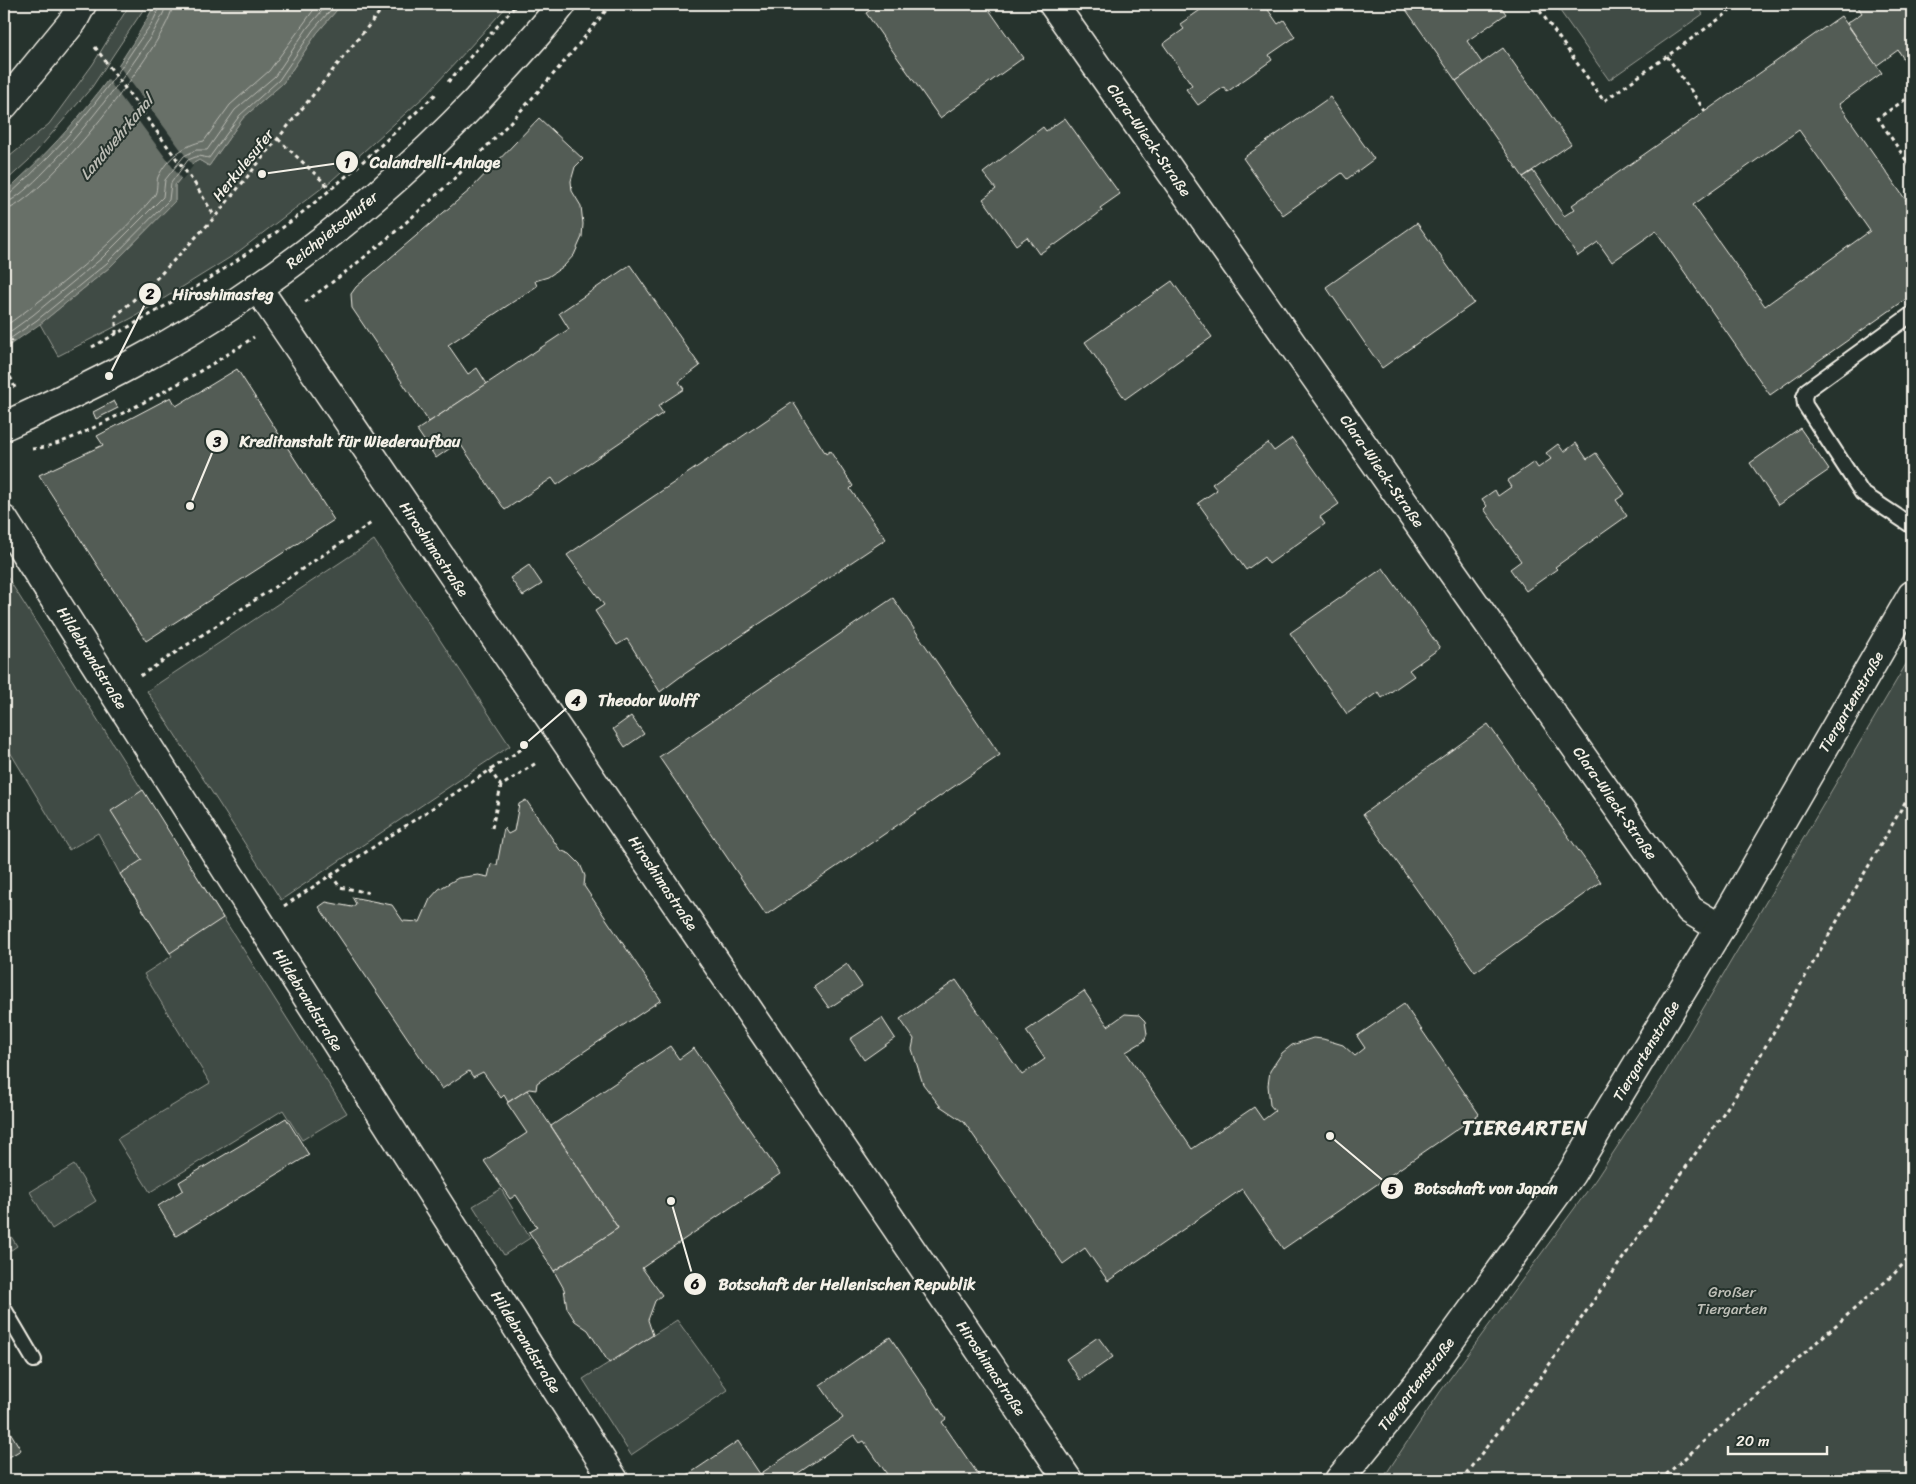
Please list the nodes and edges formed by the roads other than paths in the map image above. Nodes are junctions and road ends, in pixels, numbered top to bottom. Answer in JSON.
{"nodes":[{"id":1,"x":82,"y":4,"type":"edge"},
{"id":2,"x":562,"y":4,"type":"edge"},
{"id":3,"x":1053,"y":4,"type":"edge"},
{"id":4,"x":4,"y":104,"type":"edge"},
{"id":5,"x":257,"y":287,"type":"junction"},
{"id":6,"x":1912,"y":314,"type":"edge"},
{"id":7,"x":4,"y":426,"type":"edge"},
{"id":8,"x":4,"y":520,"type":"edge"},
{"id":9,"x":1912,"y":526,"type":"edge"},
{"id":10,"x":1912,"y":594,"type":"edge"},
{"id":11,"x":1720,"y":928,"type":"junction"},
{"id":12,"x":4,"y":1309,"type":"edge"},
{"id":13,"x":34,"y":1360,"type":"dead end"},
{"id":14,"x":614,"y":1480,"type":"edge"},
{"id":15,"x":1068,"y":1480,"type":"edge"},
{"id":16,"x":1339,"y":1480,"type":"edge"}],
"edges":[{"from":1,"to":4,"type":"street"},
{"from":2,"to":5,"type":"street","name":"Reichpietschufer"},
{"from":3,"to":11,"type":"street","name":"Clara-Wieck-Straße"},
{"from":5,"to":7,"type":"street","name":"Reichpietschufer"},
{"from":5,"to":15,"type":"street","name":"Hiroshimastraße"},
{"from":6,"to":9,"type":"lane"},
{"from":8,"to":14,"type":"street","name":"Hildebrandstraße"},
{"from":10,"to":11,"type":"street","name":"Tiergartenstraße"},
{"from":11,"to":16,"type":"street","name":"Tiergartenstraße"},
{"from":12,"to":13,"type":"lane"}]}
